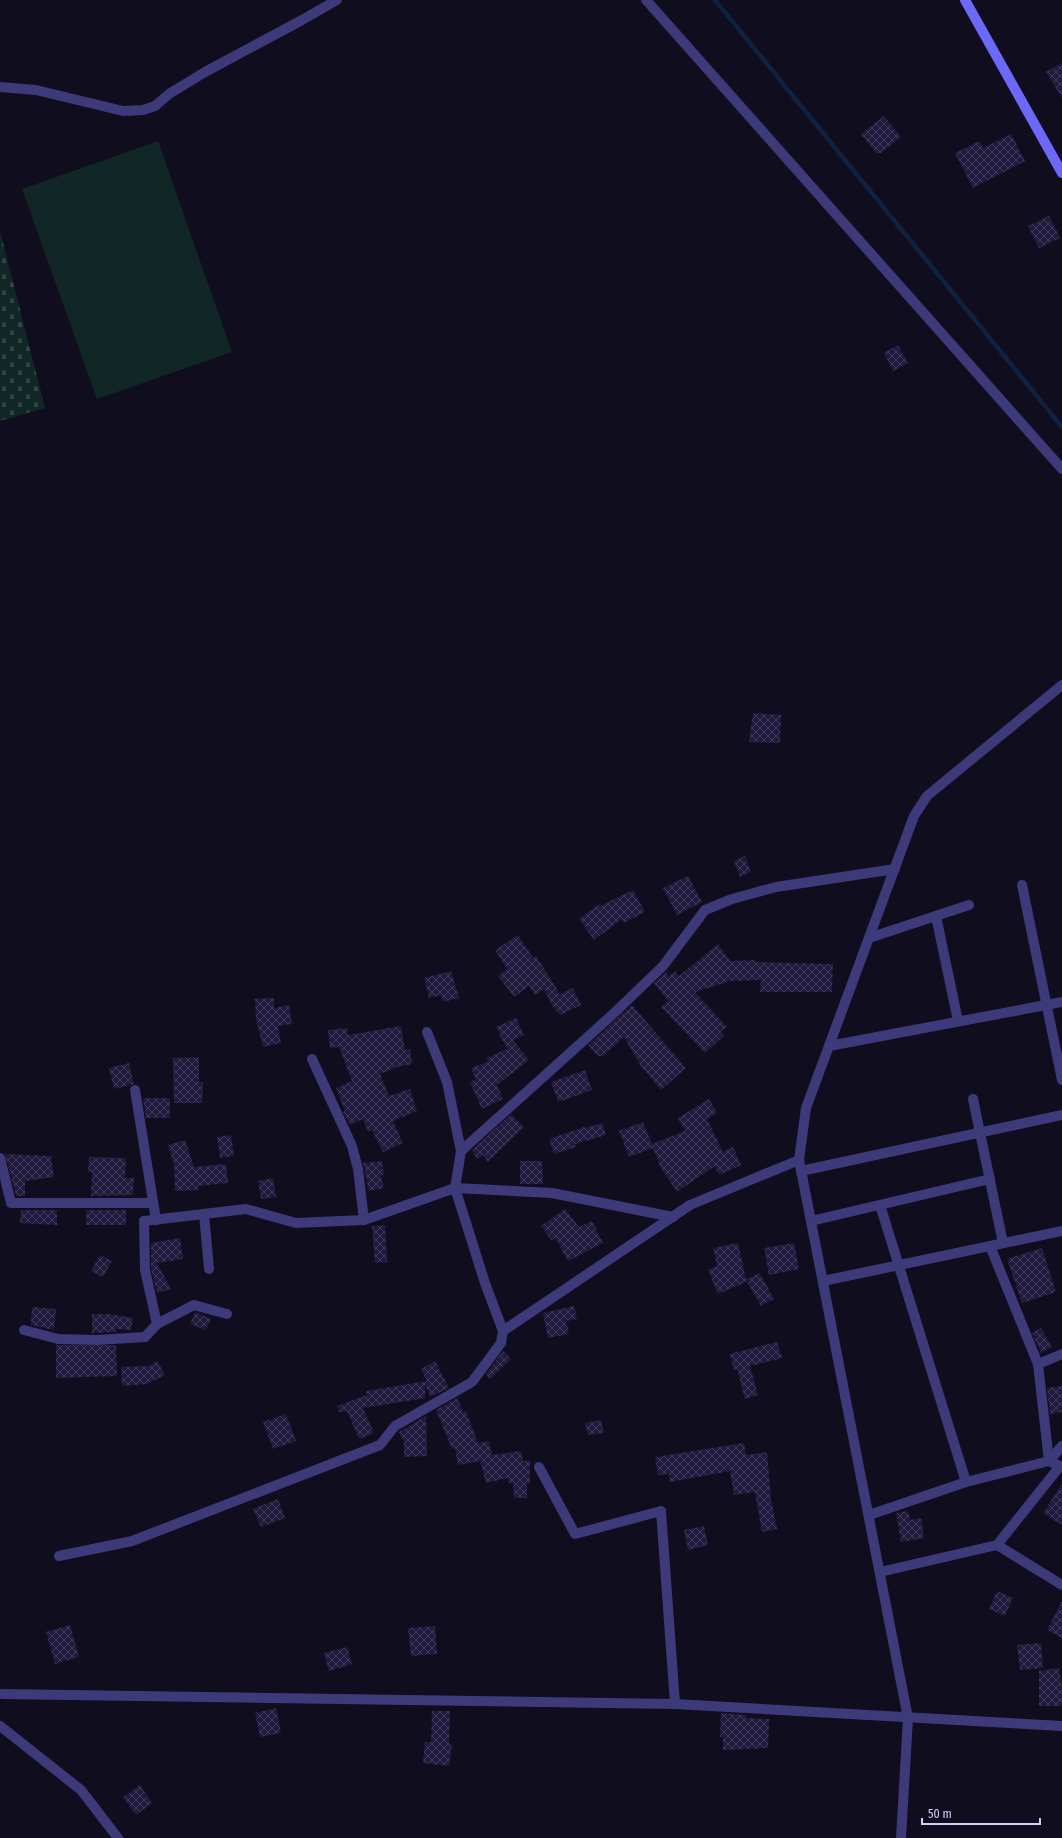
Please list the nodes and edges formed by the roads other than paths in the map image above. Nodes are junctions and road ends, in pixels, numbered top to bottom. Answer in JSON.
{"nodes":[{"id":1,"x":337,"y":0,"type":"edge"},
{"id":2,"x":646,"y":0,"type":"edge"},
{"id":3,"x":965,"y":0,"type":"edge"},
{"id":4,"x":0,"y":87,"type":"edge"},
{"id":5,"x":1062,"y":173,"type":"edge"},
{"id":6,"x":1062,"y":469,"type":"edge"},
{"id":7,"x":1062,"y":685,"type":"edge"},
{"id":8,"x":894,"y":869,"type":"junction"},
{"id":9,"x":1022,"y":885,"type":"dead end"},
{"id":10,"x":969,"y":905,"type":"dead end"},
{"id":11,"x":936,"y":916,"type":"junction"},
{"id":12,"x":869,"y":938,"type":"junction"},
{"id":13,"x":1062,"y":1002,"type":"edge"},
{"id":14,"x":1047,"y":1005,"type":"junction"},
{"id":15,"x":958,"y":1021,"type":"junction"},
{"id":16,"x":427,"y":1032,"type":"dead end"},
{"id":17,"x":829,"y":1046,"type":"junction"},
{"id":18,"x":312,"y":1059,"type":"dead end"},
{"id":19,"x":1062,"y":1080,"type":"edge"},
{"id":20,"x":135,"y":1090,"type":"dead end"},
{"id":21,"x":973,"y":1099,"type":"dead end"},
{"id":22,"x":1062,"y":1115,"type":"edge"},
{"id":23,"x":980,"y":1132,"type":"junction"},
{"id":24,"x":461,"y":1151,"type":"junction"},
{"id":25,"x":0,"y":1158,"type":"edge"},
{"id":26,"x":799,"y":1160,"type":"junction"},
{"id":27,"x":801,"y":1171,"type":"junction"},
{"id":28,"x":990,"y":1179,"type":"junction"},
{"id":29,"x":455,"y":1188,"type":"junction"},
{"id":30,"x":153,"y":1202,"type":"junction"},
{"id":31,"x":880,"y":1205,"type":"junction"},
{"id":32,"x":204,"y":1214,"type":"junction"},
{"id":33,"x":673,"y":1217,"type":"junction"},
{"id":34,"x":156,"y":1220,"type":"junction"},
{"id":35,"x":364,"y":1220,"type":"junction"},
{"id":36,"x":811,"y":1221,"type":"junction"},
{"id":37,"x":1062,"y":1231,"type":"edge"},
{"id":38,"x":1003,"y":1243,"type":"junction"},
{"id":39,"x":990,"y":1246,"type":"junction"},
{"id":40,"x":898,"y":1265,"type":"junction"},
{"id":41,"x":209,"y":1269,"type":"dead end"},
{"id":42,"x":823,"y":1281,"type":"junction"},
{"id":43,"x":226,"y":1314,"type":"dead end"},
{"id":44,"x":157,"y":1324,"type":"junction"},
{"id":45,"x":24,"y":1330,"type":"dead end"},
{"id":46,"x":503,"y":1331,"type":"junction"},
{"id":47,"x":1062,"y":1354,"type":"edge"},
{"id":48,"x":1038,"y":1364,"type":"junction"},
{"id":49,"x":1062,"y":1446,"type":"edge"},
{"id":50,"x":1049,"y":1460,"type":"junction"},
{"id":51,"x":539,"y":1467,"type":"dead end"},
{"id":52,"x":966,"y":1482,"type":"junction"},
{"id":53,"x":869,"y":1515,"type":"junction"},
{"id":54,"x":997,"y":1545,"type":"junction"},
{"id":55,"x":59,"y":1556,"type":"dead end"},
{"id":56,"x":880,"y":1572,"type":"junction"},
{"id":57,"x":1062,"y":1585,"type":"edge"},
{"id":58,"x":1,"y":1696,"type":"edge"},
{"id":59,"x":675,"y":1704,"type":"junction"},
{"id":60,"x":908,"y":1718,"type":"junction"},
{"id":61,"x":0,"y":1726,"type":"edge"},
{"id":62,"x":1062,"y":1726,"type":"edge"},
{"id":63,"x":118,"y":1838,"type":"edge"},
{"id":64,"x":902,"y":1838,"type":"edge"}],
"edges":[{"from":1,"to":4,"type":"street"},
{"from":2,"to":6,"type":"street"},
{"from":3,"to":5,"type":"street"},
{"from":7,"to":8,"type":"street"},
{"from":8,"to":12,"type":"street"},
{"from":8,"to":24,"type":"street"},
{"from":9,"to":14,"type":"street"},
{"from":10,"to":11,"type":"street"},
{"from":11,"to":12,"type":"street"},
{"from":11,"to":15,"type":"street"},
{"from":12,"to":17,"type":"street"},
{"from":13,"to":14,"type":"street"},
{"from":14,"to":15,"type":"street"},
{"from":14,"to":19,"type":"street"},
{"from":15,"to":17,"type":"street"},
{"from":16,"to":24,"type":"street"},
{"from":17,"to":26,"type":"street"},
{"from":18,"to":35,"type":"street"},
{"from":20,"to":30,"type":"street"},
{"from":21,"to":23,"type":"street"},
{"from":22,"to":23,"type":"street"},
{"from":23,"to":27,"type":"street"},
{"from":23,"to":28,"type":"street"},
{"from":24,"to":29,"type":"street"},
{"from":25,"to":30,"type":"street"},
{"from":26,"to":27,"type":"street"},
{"from":26,"to":33,"type":"street"},
{"from":27,"to":36,"type":"street"},
{"from":28,"to":31,"type":"street"},
{"from":28,"to":38,"type":"street"},
{"from":29,"to":33,"type":"street"},
{"from":29,"to":35,"type":"street"},
{"from":29,"to":46,"type":"street"},
{"from":30,"to":34,"type":"street"},
{"from":31,"to":36,"type":"street"},
{"from":31,"to":40,"type":"street"},
{"from":32,"to":34,"type":"street"},
{"from":32,"to":35,"type":"street"},
{"from":32,"to":41,"type":"street"},
{"from":33,"to":46,"type":"street"},
{"from":34,"to":44,"type":"street"},
{"from":36,"to":42,"type":"street"},
{"from":37,"to":38,"type":"street"},
{"from":38,"to":39,"type":"street"},
{"from":39,"to":40,"type":"street"},
{"from":39,"to":48,"type":"street"},
{"from":40,"to":42,"type":"street"},
{"from":40,"to":52,"type":"street"},
{"from":42,"to":53,"type":"street"},
{"from":43,"to":44,"type":"street"},
{"from":44,"to":45,"type":"street"},
{"from":46,"to":55,"type":"street"},
{"from":47,"to":48,"type":"street"},
{"from":48,"to":50,"type":"street"},
{"from":49,"to":50,"type":"street"},
{"from":50,"to":52,"type":"street"},
{"from":50,"to":54,"type":"street"},
{"from":51,"to":59,"type":"street"},
{"from":52,"to":53,"type":"street"},
{"from":53,"to":56,"type":"street"},
{"from":54,"to":56,"type":"street"},
{"from":54,"to":57,"type":"street"},
{"from":56,"to":60,"type":"street"},
{"from":58,"to":59,"type":"street"},
{"from":59,"to":60,"type":"street"},
{"from":60,"to":62,"type":"street"},
{"from":60,"to":64,"type":"street"},
{"from":61,"to":63,"type":"street"}]}
